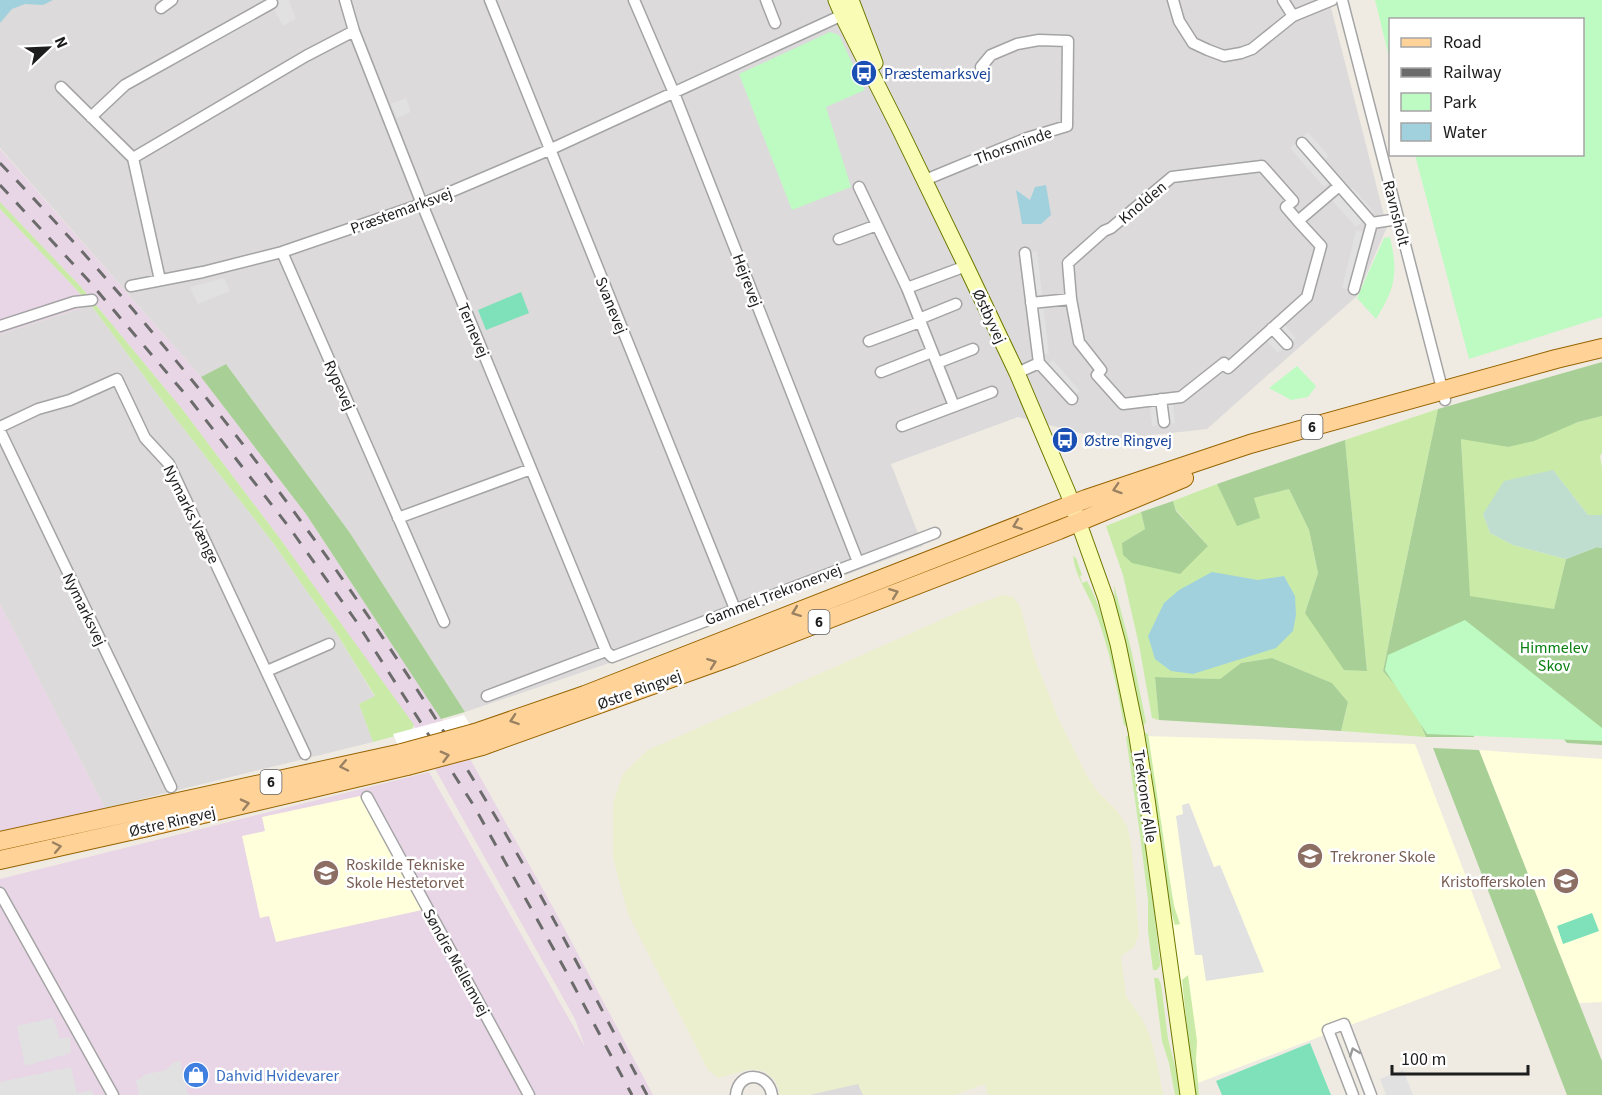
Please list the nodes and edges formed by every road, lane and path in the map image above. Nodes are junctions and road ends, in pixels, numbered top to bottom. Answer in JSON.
{"nodes":[{"id":1,"x":172,"y":0,"type":"edge"},
{"id":2,"x":345,"y":0,"type":"edge"},
{"id":3,"x":490,"y":0,"type":"edge"},
{"id":4,"x":634,"y":0,"type":"edge"},
{"id":5,"x":766,"y":0,"type":"edge"},
{"id":6,"x":1173,"y":0,"type":"edge"},
{"id":7,"x":1283,"y":0,"type":"edge"},
{"id":8,"x":1332,"y":0,"type":"edge"},
{"id":9,"x":1342,"y":0,"type":"edge"},
{"id":10,"x":272,"y":3,"type":"dead end"},
{"id":11,"x":846,"y":6,"type":"edge"},
{"id":12,"x":161,"y":8,"type":"dead end"},
{"id":13,"x":1293,"y":16,"type":"junction"},
{"id":14,"x":775,"y":23,"type":"dead end"},
{"id":15,"x":354,"y":31,"type":"junction"},
{"id":16,"x":981,"y":67,"type":"dead end"},
{"id":17,"x":61,"y":87,"type":"dead end"},
{"id":18,"x":674,"y":93,"type":"junction"},
{"id":19,"x":91,"y":117,"type":"junction"},
{"id":20,"x":1302,"y":143,"type":"dead end"},
{"id":21,"x":549,"y":150,"type":"junction"},
{"id":22,"x":133,"y":158,"type":"junction"},
{"id":23,"x":924,"y":180,"type":"junction"},
{"id":24,"x":1339,"y":186,"type":"junction"},
{"id":25,"x":860,"y":187,"type":"dead end"},
{"id":26,"x":422,"y":204,"type":"junction"},
{"id":27,"x":1398,"y":219,"type":"junction"},
{"id":28,"x":1298,"y":221,"type":"junction"},
{"id":29,"x":1372,"y":223,"type":"junction"},
{"id":30,"x":877,"y":225,"type":"junction"},
{"id":31,"x":839,"y":240,"type":"dead end"},
{"id":32,"x":282,"y":252,"type":"junction"},
{"id":33,"x":1025,"y":253,"type":"dead end"},
{"id":34,"x":966,"y":266,"type":"junction"},
{"id":35,"x":160,"y":280,"type":"junction"},
{"id":36,"x":131,"y":286,"type":"dead end"},
{"id":37,"x":907,"y":288,"type":"junction"},
{"id":38,"x":1354,"y":289,"type":"dead end"},
{"id":39,"x":1071,"y":299,"type":"junction"},
{"id":40,"x":92,"y":300,"type":"dead end"},
{"id":41,"x":1031,"y":303,"type":"junction"},
{"id":42,"x":956,"y":304,"type":"dead end"},
{"id":43,"x":920,"y":320,"type":"junction"},
{"id":44,"x":0,"y":326,"type":"edge"},
{"id":45,"x":1272,"y":328,"type":"junction"},
{"id":46,"x":869,"y":341,"type":"dead end"},
{"id":47,"x":1287,"y":344,"type":"dead end"},
{"id":48,"x":973,"y":349,"type":"dead end"},
{"id":49,"x":1602,"y":349,"type":"edge"},
{"id":50,"x":932,"y":352,"type":"junction"},
{"id":51,"x":937,"y":363,"type":"junction"},
{"id":52,"x":1039,"y":363,"type":"junction"},
{"id":53,"x":881,"y":372,"type":"dead end"},
{"id":54,"x":1017,"y":373,"type":"junction"},
{"id":55,"x":992,"y":392,"type":"dead end"},
{"id":56,"x":1444,"y":395,"type":"junction"},
{"id":57,"x":1072,"y":399,"type":"dead end"},
{"id":58,"x":1161,"y":399,"type":"junction"},
{"id":59,"x":954,"y":406,"type":"junction"},
{"id":60,"x":1164,"y":422,"type":"dead end"},
{"id":61,"x":902,"y":426,"type":"dead end"},
{"id":62,"x":0,"y":429,"type":"edge"},
{"id":63,"x":531,"y":469,"type":"junction"},
{"id":64,"x":1071,"y":504,"type":"junction"},
{"id":65,"x":398,"y":518,"type":"junction"},
{"id":66,"x":1078,"y":522,"type":"junction"},
{"id":67,"x":935,"y":533,"type":"dead end"},
{"id":68,"x":858,"y":562,"type":"junction"},
{"id":69,"x":735,"y":609,"type":"junction"},
{"id":70,"x":444,"y":622,"type":"dead end"},
{"id":71,"x":328,"y":644,"type":"dead end"},
{"id":72,"x":609,"y":654,"type":"junction"},
{"id":73,"x":267,"y":671,"type":"junction"},
{"id":74,"x":487,"y":696,"type":"dead end"},
{"id":75,"x":479,"y":740,"type":"junction"},
{"id":76,"x":305,"y":754,"type":"dead end"},
{"id":77,"x":404,"y":760,"type":"junction"},
{"id":78,"x":171,"y":787,"type":"dead end"},
{"id":79,"x":367,"y":796,"type":"dead end"},
{"id":80,"x":0,"y":841,"type":"edge"},
{"id":81,"x":0,"y":860,"type":"edge"},
{"id":82,"x":0,"y":893,"type":"edge"},
{"id":83,"x":113,"y":1095,"type":"edge"},
{"id":84,"x":530,"y":1095,"type":"edge"},
{"id":85,"x":736,"y":1095,"type":"edge"},
{"id":86,"x":772,"y":1095,"type":"edge"},
{"id":87,"x":1188,"y":1095,"type":"edge"},
{"id":88,"x":1353,"y":1095,"type":"edge"},
{"id":89,"x":1371,"y":1095,"type":"edge"}],
"edges":[{"from":1,"to":12,"type":"street"},
{"from":2,"to":15,"type":"street","name":"Ternevej"},
{"from":3,"to":21,"type":"street","name":"Svanevej"},
{"from":4,"to":18,"type":"street","name":"Hejrevej"},
{"from":5,"to":14,"type":"street"},
{"from":6,"to":13,"type":"street"},
{"from":7,"to":13,"type":"street"},
{"from":8,"to":13,"type":"street"},
{"from":9,"to":27,"type":"street","name":"Ravnsholt"},
{"from":10,"to":19,"type":"street"},
{"from":11,"to":18,"type":"street","name":"Præstemarksvej"},
{"from":11,"to":23,"type":"street","name":"Østbyvej"},
{"from":15,"to":22,"type":"street"},
{"from":15,"to":26,"type":"street","name":"Ternevej"},
{"from":16,"to":23,"type":"street","name":"Thorsminde"},
{"from":17,"to":19,"type":"street"},
{"from":18,"to":21,"type":"street","name":"Præstemarksvej"},
{"from":18,"to":68,"type":"street","name":"Hejrevej"},
{"from":19,"to":22,"type":"street"},
{"from":20,"to":24,"type":"street"},
{"from":21,"to":26,"type":"street","name":"Præstemarksvej"},
{"from":21,"to":69,"type":"street","name":"Svanevej"},
{"from":22,"to":35,"type":"street"},
{"from":23,"to":34,"type":"street","name":"Østbyvej"},
{"from":24,"to":28,"type":"street"},
{"from":24,"to":29,"type":"street"},
{"from":25,"to":30,"type":"street"},
{"from":26,"to":32,"type":"street","name":"Præstemarksvej"},
{"from":26,"to":63,"type":"street","name":"Ternevej"},
{"from":27,"to":29,"type":"street"},
{"from":27,"to":56,"type":"street","name":"Ravnsholt"},
{"from":28,"to":39,"type":"street","name":"Knolden"},
{"from":28,"to":45,"type":"street","name":"Knolden"},
{"from":29,"to":38,"type":"street"},
{"from":30,"to":31,"type":"street"},
{"from":30,"to":37,"type":"street"},
{"from":32,"to":35,"type":"street","name":"Præstemarksvej"},
{"from":32,"to":65,"type":"street","name":"Rypevej"},
{"from":33,"to":41,"type":"street"},
{"from":34,"to":37,"type":"street"},
{"from":34,"to":54,"type":"street","name":"Østbyvej"},
{"from":35,"to":36,"type":"street","name":"Præstemarksvej"},
{"from":37,"to":43,"type":"street"},
{"from":39,"to":41,"type":"street"},
{"from":39,"to":58,"type":"street","name":"Knolden"},
{"from":40,"to":44,"type":"street"},
{"from":41,"to":52,"type":"street"},
{"from":42,"to":43,"type":"street"},
{"from":43,"to":46,"type":"street"},
{"from":43,"to":50,"type":"street"},
{"from":45,"to":47,"type":"street"},
{"from":45,"to":58,"type":"street","name":"Knolden"},
{"from":48,"to":51,"type":"street"},
{"from":49,"to":56,"type":"main road","name":"Østre Ringvej","number":"6"},
{"from":50,"to":51,"type":"street"},
{"from":50,"to":53,"type":"street"},
{"from":51,"to":59,"type":"street"},
{"from":52,"to":54,"type":"street"},
{"from":52,"to":57,"type":"street"},
{"from":54,"to":64,"type":"street","name":"Østbyvej"},
{"from":55,"to":59,"type":"street"},
{"from":56,"to":64,"type":"main road","name":"Østre Ringvej","number":"6","one_way":true},
{"from":56,"to":66,"type":"main road","name":"Østre Ringvej","number":"6"},
{"from":58,"to":60,"type":"street"},
{"from":59,"to":61,"type":"street"},
{"from":62,"to":73,"type":"street","name":"Nymarks Vænge"},
{"from":62,"to":78,"type":"street","name":"Nymarksvej"},
{"from":63,"to":65,"type":"street"},
{"from":63,"to":72,"type":"street","name":"Ternevej"},
{"from":64,"to":66,"type":"street","name":"Trekroner Alle"},
{"from":64,"to":75,"type":"main road","name":"Østre Ringvej","number":"6","one_way":true},
{"from":65,"to":70,"type":"street","name":"Rypevej"},
{"from":75,"to":66,"type":"main road","name":"Østre Ringvej","number":"6","one_way":true},
{"from":66,"to":87,"type":"street","name":"Trekroner Alle"},
{"from":67,"to":68,"type":"street","name":"Gammel Trekronervej"},
{"from":68,"to":69,"type":"street","name":"Gammel Trekronervej"},
{"from":69,"to":72,"type":"street","name":"Gammel Trekronervej"},
{"from":71,"to":73,"type":"street"},
{"from":72,"to":74,"type":"street","name":"Gammel Trekronervej"},
{"from":73,"to":76,"type":"street","name":"Nymarks Vænge"},
{"from":75,"to":77,"type":"main road","name":"Østre Ringvej","number":"6","bridge":true},
{"from":77,"to":80,"type":"main road","name":"Østre Ringvej","number":"6","one_way":true},
{"from":81,"to":77,"type":"main road","name":"Østre Ringvej","number":"6","one_way":true},
{"from":79,"to":84,"type":"street","name":"Søndre Mellemvej"},
{"from":82,"to":83,"type":"street"},
{"from":85,"to":86,"type":"street"},
{"from":89,"to":88,"type":"street","one_way":true}]}
